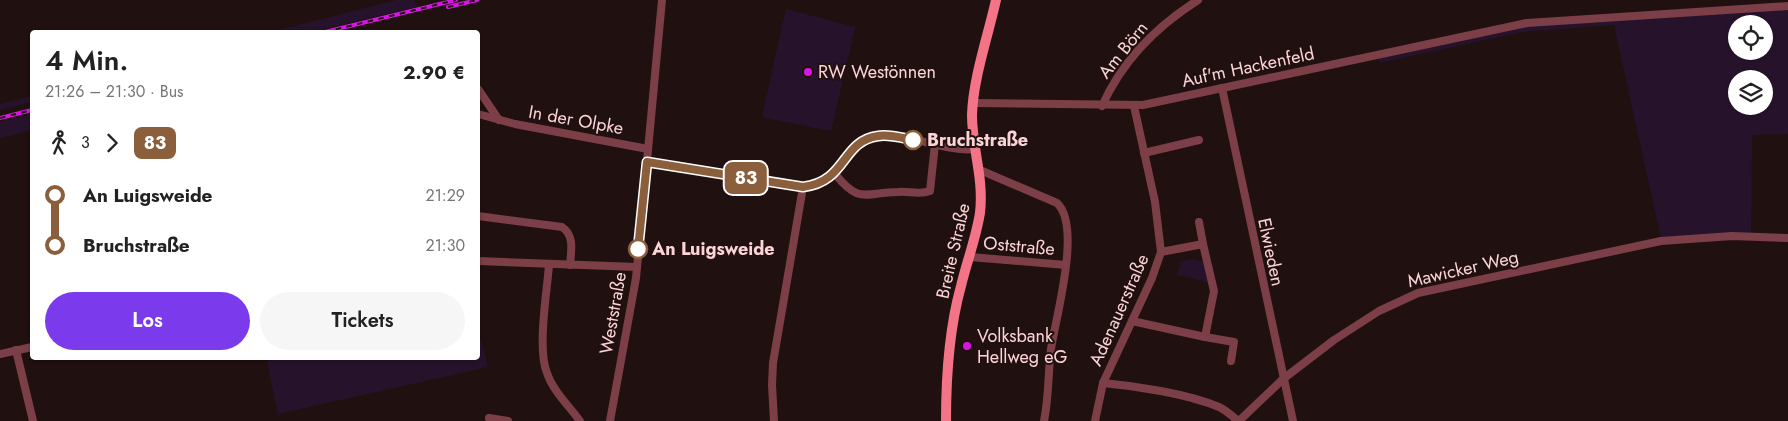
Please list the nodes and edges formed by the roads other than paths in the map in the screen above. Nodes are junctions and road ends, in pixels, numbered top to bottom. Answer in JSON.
{"nodes":[{"id":1,"x":662,"y":0,"type":"edge"},
{"id":2,"x":996,"y":0,"type":"edge"},
{"id":3,"x":1198,"y":0,"type":"edge"},
{"id":4,"x":1788,"y":6,"type":"edge"},
{"id":5,"x":1222,"y":88,"type":"junction"},
{"id":6,"x":480,"y":91,"type":"edge"},
{"id":7,"x":973,"y":103,"type":"junction"},
{"id":8,"x":1102,"y":106,"type":"junction"},
{"id":9,"x":1134,"y":106,"type":"junction"},
{"id":10,"x":480,"y":115,"type":"edge"},
{"id":11,"x":499,"y":120,"type":"junction"},
{"id":12,"x":1199,"y":140,"type":"dead end"},
{"id":13,"x":935,"y":144,"type":"junction"},
{"id":14,"x":648,"y":148,"type":"junction"},
{"id":15,"x":975,"y":149,"type":"junction"},
{"id":16,"x":1144,"y":153,"type":"junction"},
{"id":17,"x":647,"y":162,"type":"junction"},
{"id":18,"x":980,"y":170,"type":"junction"},
{"id":19,"x":835,"y":174,"type":"junction"},
{"id":20,"x":803,"y":187,"type":"junction"},
{"id":21,"x":480,"y":216,"type":"edge"},
{"id":22,"x":1199,"y":222,"type":"dead end"},
{"id":23,"x":1788,"y":238,"type":"edge"},
{"id":24,"x":1203,"y":244,"type":"junction"},
{"id":25,"x":1161,"y":252,"type":"junction"},
{"id":26,"x":970,"y":257,"type":"junction"},
{"id":27,"x":480,"y":261,"type":"edge"},
{"id":28,"x":549,"y":265,"type":"junction"},
{"id":29,"x":570,"y":265,"type":"junction"},
{"id":30,"x":1066,"y":265,"type":"junction"},
{"id":31,"x":636,"y":267,"type":"junction"},
{"id":32,"x":1132,"y":321,"type":"junction"},
{"id":33,"x":1205,"y":337,"type":"junction"},
{"id":34,"x":30,"y":347,"type":"edge"},
{"id":35,"x":16,"y":350,"type":"junction"},
{"id":36,"x":0,"y":354,"type":"edge"},
{"id":37,"x":1231,"y":360,"type":"dead end"},
{"id":38,"x":1283,"y":379,"type":"junction"},
{"id":39,"x":1103,"y":382,"type":"junction"},
{"id":40,"x":489,"y":418,"type":"dead end"},
{"id":41,"x":33,"y":421,"type":"edge"},
{"id":42,"x":508,"y":421,"type":"edge"},
{"id":43,"x":580,"y":421,"type":"edge"},
{"id":44,"x":610,"y":421,"type":"edge"},
{"id":45,"x":774,"y":421,"type":"edge"},
{"id":46,"x":946,"y":421,"type":"edge"},
{"id":47,"x":1044,"y":421,"type":"edge"},
{"id":48,"x":1095,"y":421,"type":"edge"},
{"id":49,"x":1238,"y":421,"type":"edge"},
{"id":50,"x":1293,"y":421,"type":"edge"}],
"edges":[{"from":1,"to":14,"type":"street","name":"Weststraße"},
{"from":2,"to":7,"type":"street","name":"Breite Straße"},
{"from":3,"to":8,"type":"street","name":"Am Börn"},
{"from":4,"to":5,"type":"street","name":"Auf'm Hackenfeld"},
{"from":5,"to":9,"type":"street","name":"Auf'm Hackenfeld"},
{"from":5,"to":38,"type":"street","name":"Elwieden"},
{"from":6,"to":11,"type":"street"},
{"from":7,"to":8,"type":"street","name":"Auf'm Hackenfeld"},
{"from":7,"to":15,"type":"street","name":"Breite Straße"},
{"from":8,"to":9,"type":"street","name":"Auf'm Hackenfeld"},
{"from":9,"to":16,"type":"street","name":"Adenauerstraße"},
{"from":10,"to":11,"type":"street","name":"In der Olpke"},
{"from":11,"to":14,"type":"street","name":"In der Olpke"},
{"from":12,"to":16,"type":"street"},
{"from":13,"to":15,"type":"street"},
{"from":13,"to":19,"type":"street"},
{"from":13,"to":19,"type":"street"},
{"from":14,"to":17,"type":"street","name":"Weststraße"},
{"from":15,"to":18,"type":"street","name":"Breite Straße"},
{"from":16,"to":25,"type":"street","name":"Adenauerstraße"},
{"from":17,"to":20,"type":"street"},
{"from":17,"to":31,"type":"street","name":"Weststraße"},
{"from":18,"to":26,"type":"street","name":"Breite Straße"},
{"from":18,"to":30,"type":"street","name":"Oststraße"},
{"from":19,"to":20,"type":"street"},
{"from":20,"to":45,"type":"street"},
{"from":21,"to":29,"type":"street"},
{"from":22,"to":24,"type":"street"},
{"from":23,"to":38,"type":"street","name":"Mawicker Weg"},
{"from":24,"to":25,"type":"street"},
{"from":24,"to":33,"type":"street"},
{"from":25,"to":32,"type":"street","name":"Adenauerstraße"},
{"from":26,"to":30,"type":"street","name":"Oststraße"},
{"from":26,"to":46,"type":"street","name":"Breite Straße"},
{"from":27,"to":28,"type":"street"},
{"from":28,"to":29,"type":"street"},
{"from":28,"to":43,"type":"street"},
{"from":29,"to":31,"type":"street"},
{"from":30,"to":47,"type":"street","name":"Oststraße"},
{"from":31,"to":44,"type":"street","name":"Weststraße"},
{"from":32,"to":33,"type":"street"},
{"from":32,"to":39,"type":"street","name":"Adenauerstraße"},
{"from":33,"to":37,"type":"street"},
{"from":34,"to":35,"type":"street"},
{"from":35,"to":36,"type":"street"},
{"from":35,"to":41,"type":"street"},
{"from":38,"to":49,"type":"street","name":"Mawicker Weg"},
{"from":38,"to":50,"type":"street","name":"Elwieden"},
{"from":39,"to":48,"type":"street","name":"Adenauerstraße"},
{"from":39,"to":49,"type":"street"},
{"from":40,"to":42,"type":"street"}]}
